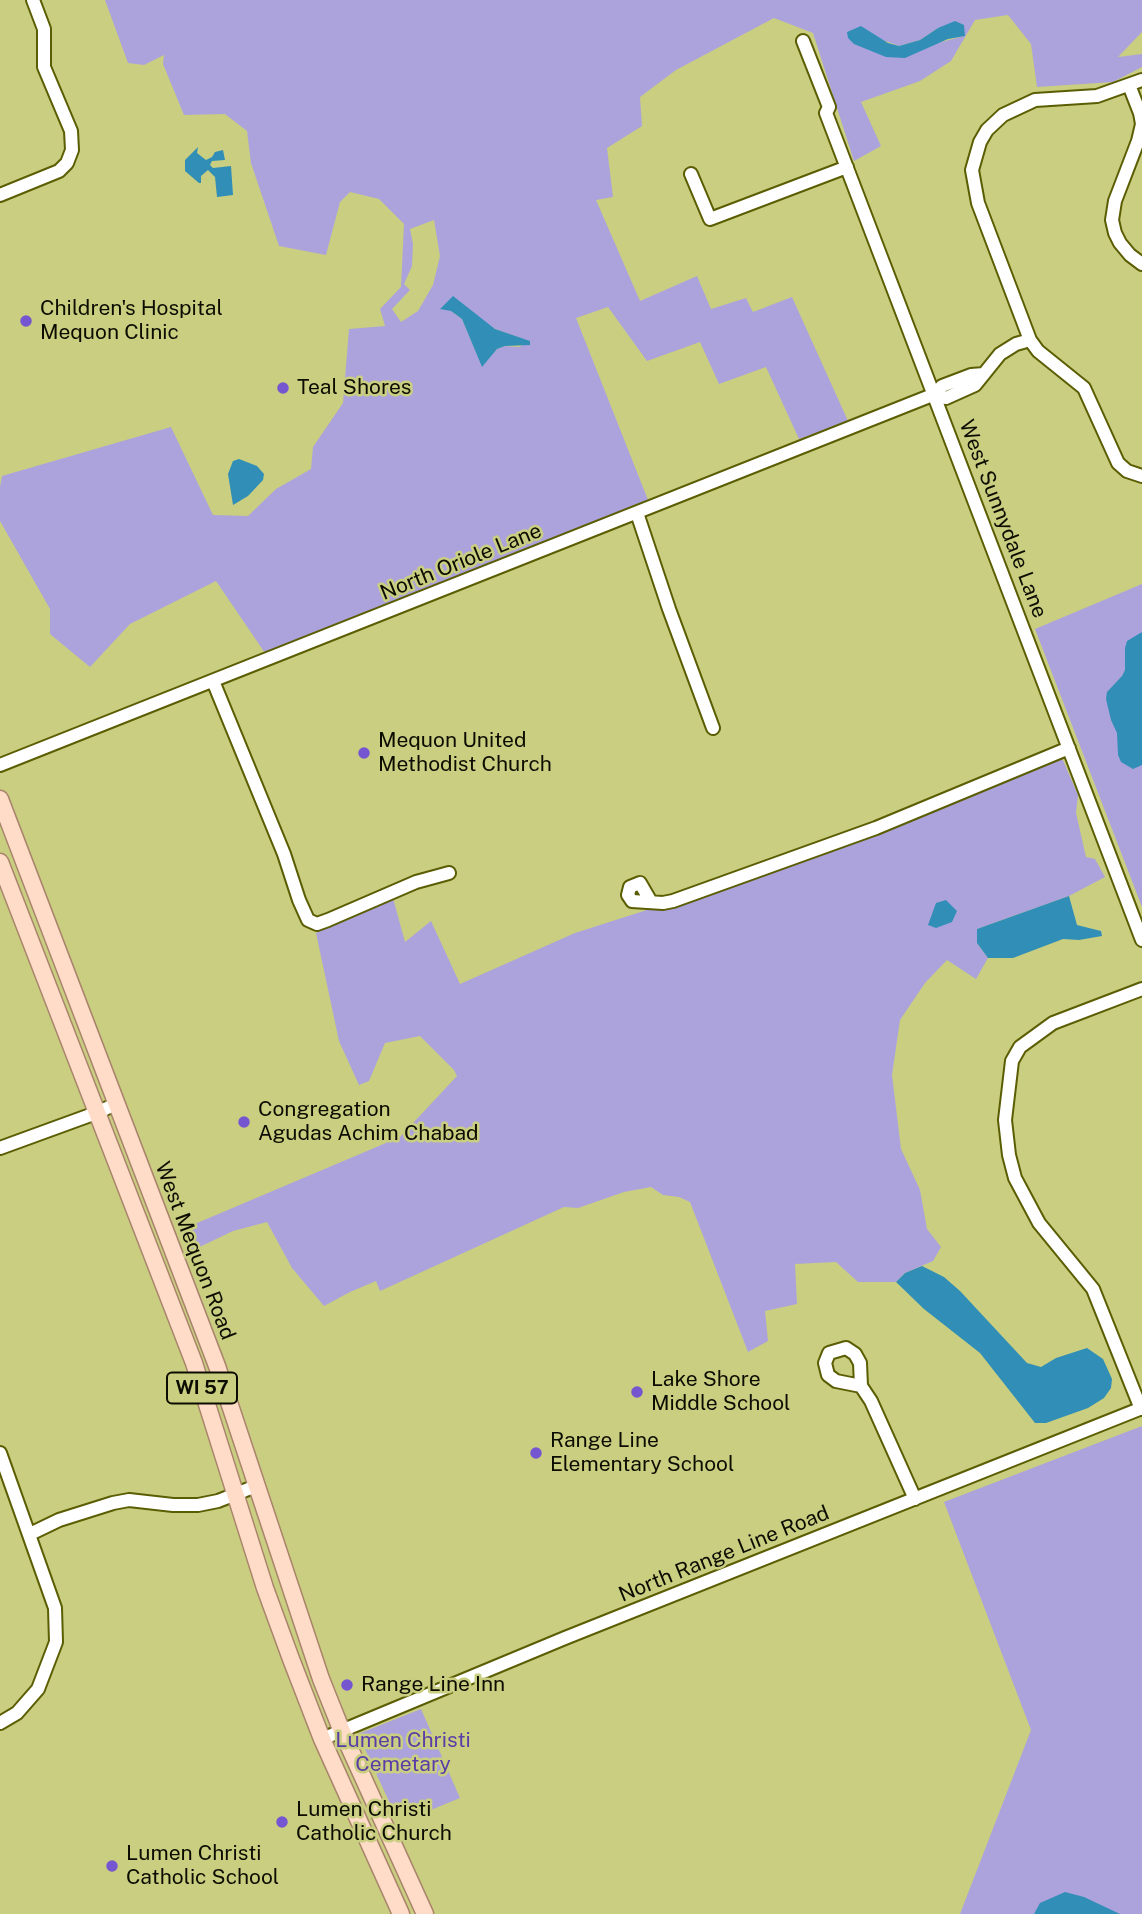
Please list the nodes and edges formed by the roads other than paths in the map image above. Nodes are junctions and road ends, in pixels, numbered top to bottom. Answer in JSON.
{"nodes":[{"id":1,"x":33,"y":0,"type":"edge"},
{"id":2,"x":803,"y":41,"type":"dead end"},
{"id":3,"x":1142,"y":80,"type":"edge"},
{"id":4,"x":1129,"y":86,"type":"junction"},
{"id":5,"x":847,"y":167,"type":"junction"},
{"id":6,"x":691,"y":174,"type":"dead end"},
{"id":7,"x":0,"y":195,"type":"edge"},
{"id":8,"x":1142,"y":264,"type":"edge"},
{"id":9,"x":1030,"y":340,"type":"junction"},
{"id":10,"x":935,"y":394,"type":"junction"},
{"id":11,"x":1142,"y":475,"type":"edge"},
{"id":12,"x":637,"y":513,"type":"junction"},
{"id":13,"x":213,"y":681,"type":"junction"},
{"id":14,"x":713,"y":728,"type":"dead end"},
{"id":15,"x":1069,"y":748,"type":"junction"},
{"id":16,"x":0,"y":765,"type":"edge"},
{"id":17,"x":0,"y":799,"type":"edge"},
{"id":18,"x":0,"y":862,"type":"edge"},
{"id":19,"x":449,"y":873,"type":"dead end"},
{"id":20,"x":651,"y":902,"type":"dead end"},
{"id":21,"x":1142,"y":940,"type":"edge"},
{"id":22,"x":1142,"y":989,"type":"edge"},
{"id":23,"x":116,"y":1104,"type":"junction"},
{"id":24,"x":96,"y":1114,"type":"junction"},
{"id":25,"x":0,"y":1148,"type":"edge"},
{"id":26,"x":861,"y":1386,"type":"dead end"},
{"id":27,"x":1141,"y":1408,"type":"edge"},
{"id":28,"x":0,"y":1453,"type":"edge"},
{"id":29,"x":256,"y":1486,"type":"junction"},
{"id":30,"x":236,"y":1495,"type":"junction"},
{"id":31,"x":915,"y":1499,"type":"junction"},
{"id":32,"x":30,"y":1534,"type":"junction"},
{"id":33,"x":0,"y":1723,"type":"edge"},
{"id":34,"x":341,"y":1729,"type":"junction"},
{"id":35,"x":322,"y":1739,"type":"junction"},
{"id":36,"x":401,"y":1914,"type":"edge"},
{"id":37,"x":425,"y":1914,"type":"edge"}],
"edges":[{"from":1,"to":7,"type":"street"},
{"from":2,"to":5,"type":"street","name":"West Sunnydale Lane"},
{"from":3,"to":4,"type":"street"},
{"from":4,"to":8,"type":"street"},
{"from":4,"to":9,"type":"street"},
{"from":5,"to":6,"type":"street"},
{"from":5,"to":10,"type":"street","name":"West Sunnydale Lane"},
{"from":9,"to":10,"type":"street","name":"North Oriole Lane"},
{"from":9,"to":11,"type":"street"},
{"from":10,"to":12,"type":"street","name":"North Oriole Lane"},
{"from":10,"to":15,"type":"street","name":"West Sunnydale Lane"},
{"from":12,"to":13,"type":"street","name":"North Oriole Lane"},
{"from":12,"to":14,"type":"street"},
{"from":13,"to":16,"type":"street","name":"North Oriole Lane"},
{"from":13,"to":19,"type":"street"},
{"from":15,"to":20,"type":"street"},
{"from":15,"to":21,"type":"street","name":"West Sunnydale Lane"},
{"from":17,"to":23,"type":"main road","name":"West Mequon Road","number":"WI 57"},
{"from":18,"to":24,"type":"main road","name":"West Mequon Road","number":"WI 57"},
{"from":22,"to":27,"type":"street"},
{"from":23,"to":24,"type":"street"},
{"from":23,"to":29,"type":"main road","name":"West Mequon Road","number":"WI 57"},
{"from":24,"to":25,"type":"street"},
{"from":24,"to":30,"type":"main road","name":"West Mequon Road","number":"WI 57"},
{"from":26,"to":31,"type":"street"},
{"from":27,"to":31,"type":"street","name":"North Range Line Road"},
{"from":28,"to":32,"type":"street"},
{"from":29,"to":30,"type":"street"},
{"from":29,"to":34,"type":"main road","name":"West Mequon Road","number":"WI 57"},
{"from":30,"to":32,"type":"street"},
{"from":30,"to":35,"type":"main road","name":"West Mequon Road","number":"WI 57"},
{"from":31,"to":34,"type":"street","name":"North Range Line Road"},
{"from":32,"to":33,"type":"street"},
{"from":34,"to":35,"type":"street","name":"North Range Line Road"},
{"from":34,"to":37,"type":"main road","name":"West Mequon Road","number":"WI 57"},
{"from":35,"to":36,"type":"main road","name":"West Mequon Road","number":"WI 57"}]}
